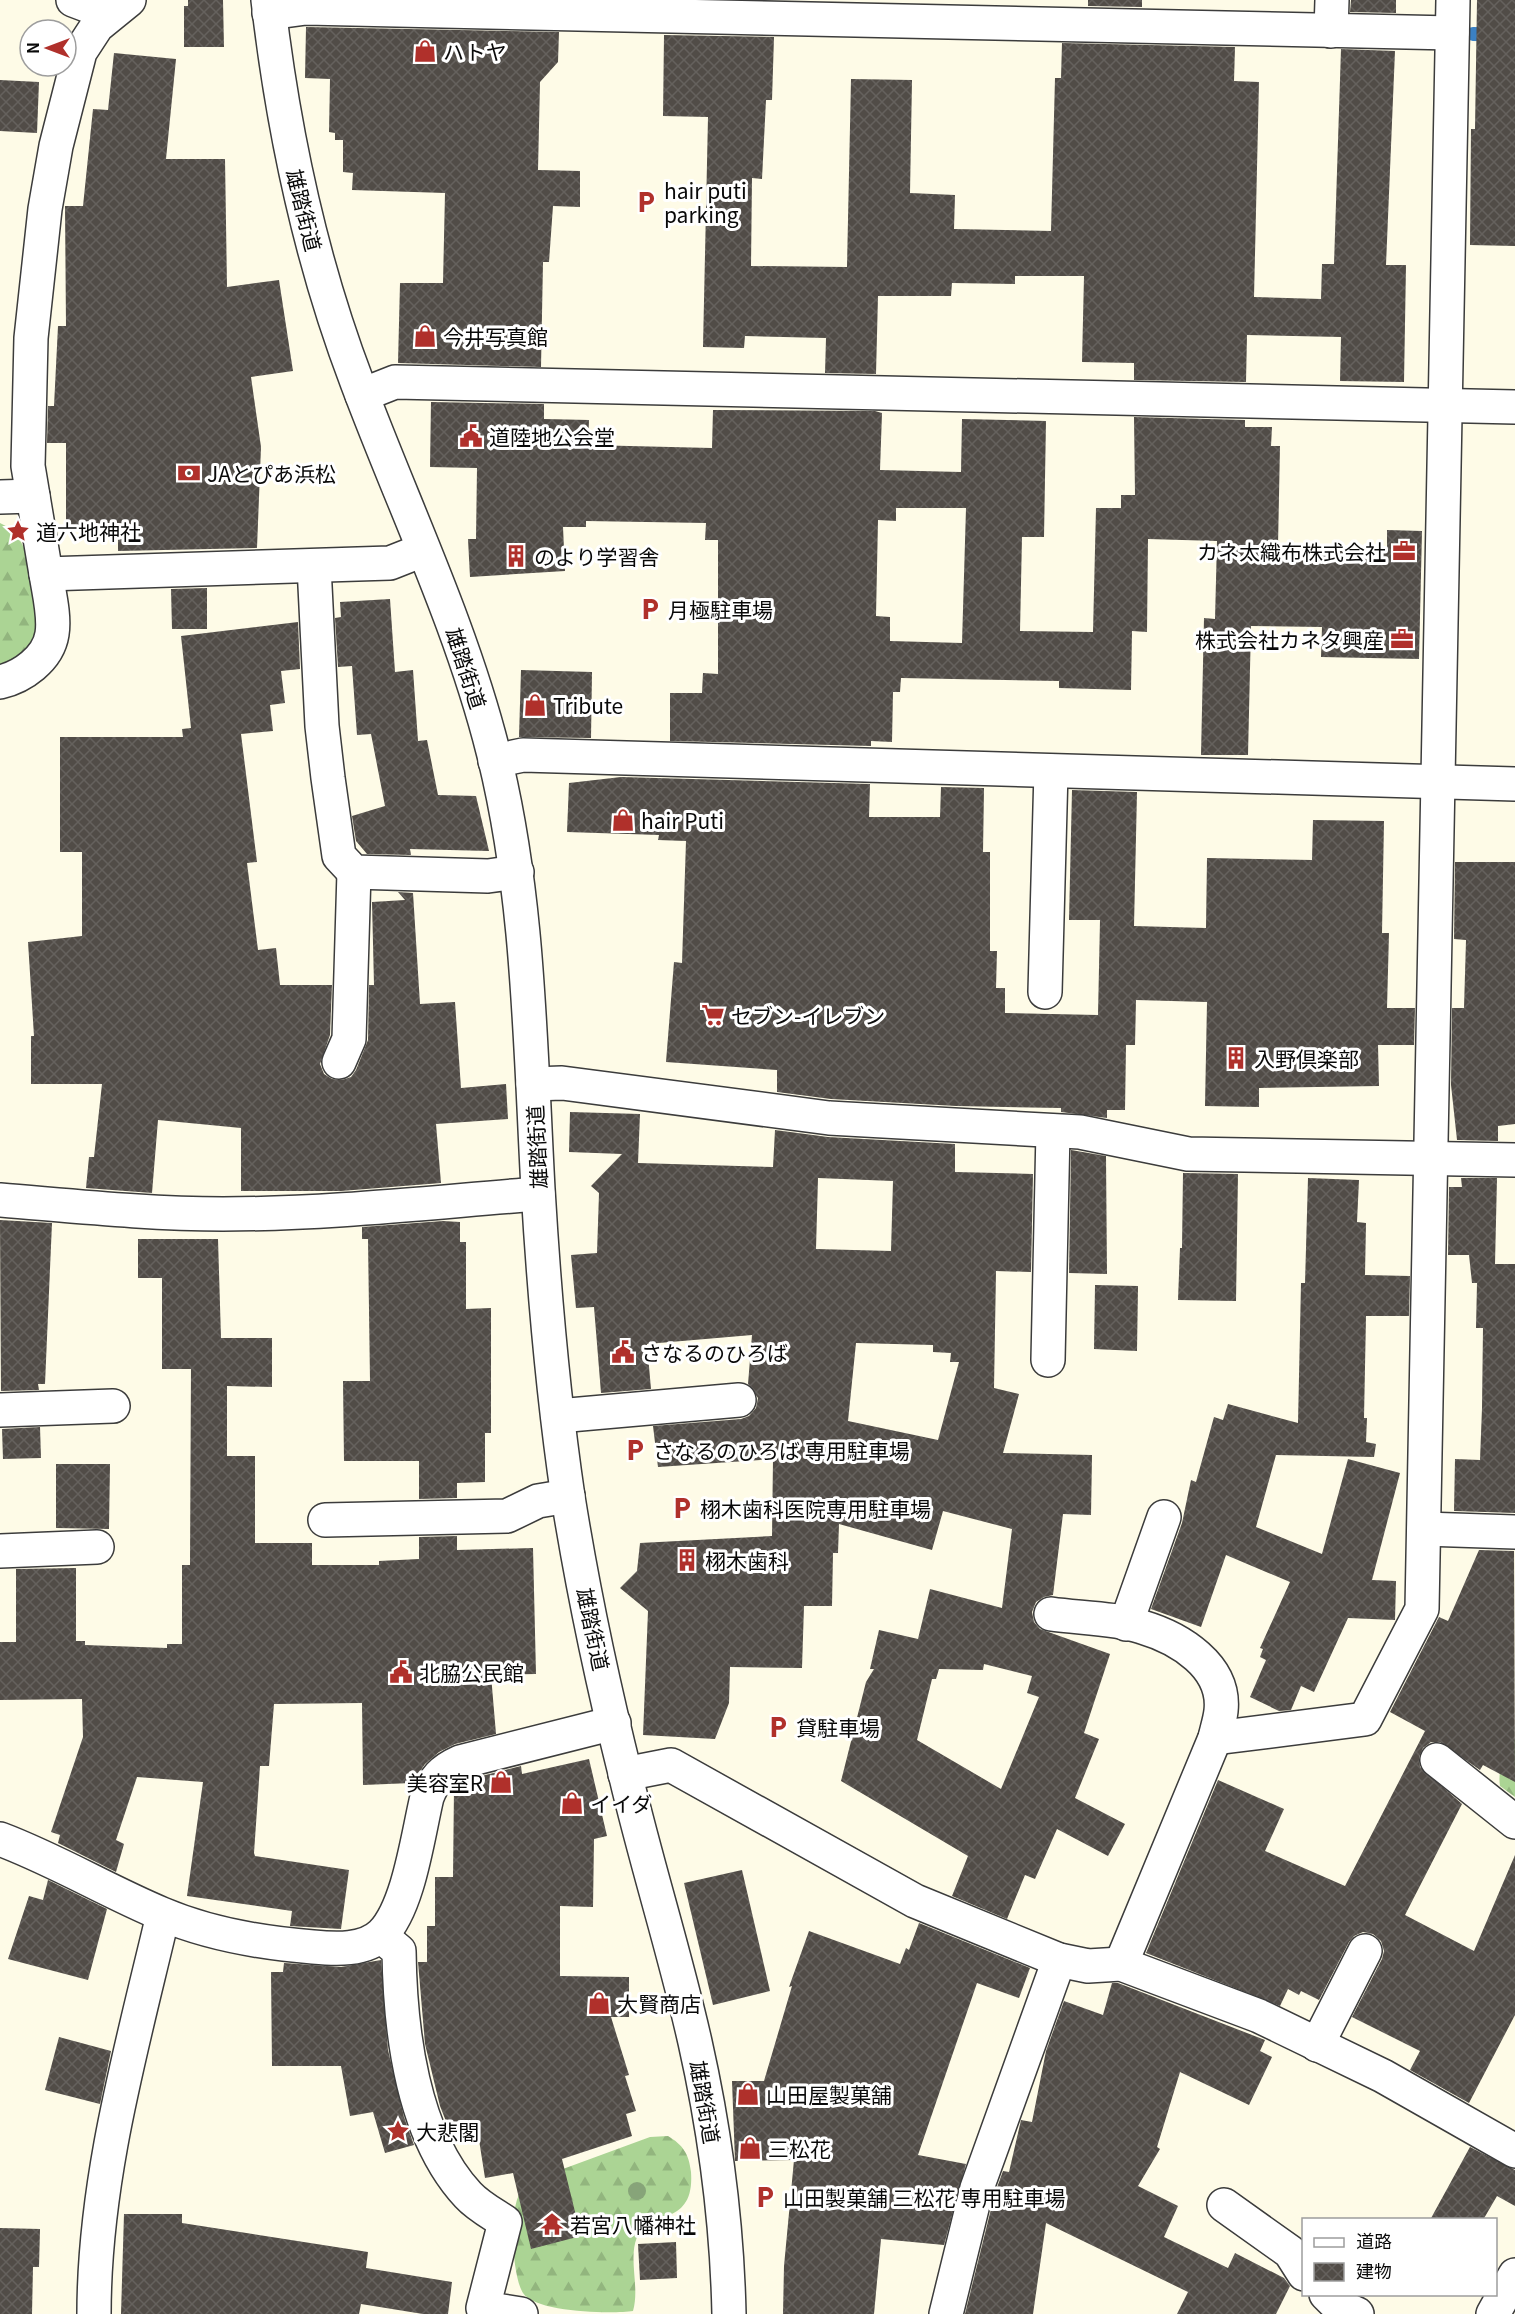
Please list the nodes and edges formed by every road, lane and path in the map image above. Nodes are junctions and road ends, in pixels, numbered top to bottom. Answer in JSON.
{"nodes":[{"id":1,"x":73,"y":0,"type":"edge"},
{"id":2,"x":1453,"y":0,"type":"edge"},
{"id":3,"x":269,"y":6,"type":"edge"},
{"id":4,"x":120,"y":7,"type":"edge"},
{"id":5,"x":685,"y":8,"type":"edge"},
{"id":6,"x":1331,"y":15,"type":"edge"},
{"id":7,"x":1452,"y":33,"type":"junction"},
{"id":8,"x":362,"y":395,"type":"junction"},
{"id":9,"x":1446,"y":406,"type":"junction"},
{"id":10,"x":1515,"y":407,"type":"edge"},
{"id":11,"x":33,"y":496,"type":"junction"},
{"id":12,"x":0,"y":497,"type":"edge"},
{"id":13,"x":423,"y":550,"type":"junction"},
{"id":14,"x":314,"y":566,"type":"junction"},
{"id":15,"x":46,"y":574,"type":"junction"},
{"id":16,"x":0,"y":682,"type":"edge"},
{"id":17,"x":495,"y":761,"type":"junction"},
{"id":18,"x":1051,"y":771,"type":"junction"},
{"id":19,"x":1438,"y":782,"type":"junction"},
{"id":20,"x":1515,"y":784,"type":"edge"},
{"id":21,"x":354,"y":872,"type":"junction"},
{"id":22,"x":517,"y":872,"type":"junction"},
{"id":23,"x":1046,"y":992,"type":"dead end"},
{"id":24,"x":339,"y":1062,"type":"dead end"},
{"id":25,"x":533,"y":1084,"type":"junction"},
{"id":26,"x":1053,"y":1131,"type":"junction"},
{"id":27,"x":1432,"y":1158,"type":"junction"},
{"id":28,"x":1515,"y":1160,"type":"edge"},
{"id":29,"x":538,"y":1194,"type":"junction"},
{"id":30,"x":0,"y":1200,"type":"edge"},
{"id":31,"x":1048,"y":1360,"type":"dead end"},
{"id":32,"x":739,"y":1400,"type":"dead end"},
{"id":33,"x":113,"y":1406,"type":"dead end"},
{"id":34,"x":0,"y":1410,"type":"edge"},
{"id":35,"x":558,"y":1416,"type":"junction"},
{"id":36,"x":568,"y":1496,"type":"junction"},
{"id":37,"x":1164,"y":1517,"type":"dead end"},
{"id":38,"x":325,"y":1520,"type":"dead end"},
{"id":39,"x":1424,"y":1529,"type":"junction"},
{"id":40,"x":1515,"y":1532,"type":"edge"},
{"id":41,"x":97,"y":1547,"type":"dead end"},
{"id":42,"x":0,"y":1551,"type":"edge"},
{"id":43,"x":1051,"y":1614,"type":"dead end"},
{"id":44,"x":1126,"y":1624,"type":"junction"},
{"id":45,"x":614,"y":1722,"type":"junction"},
{"id":46,"x":1215,"y":1738,"type":"junction"},
{"id":47,"x":1437,"y":1760,"type":"dead end"},
{"id":48,"x":625,"y":1774,"type":"junction"},
{"id":49,"x":1515,"y":1822,"type":"edge"},
{"id":50,"x":0,"y":1839,"type":"edge"},
{"id":51,"x":163,"y":1915,"type":"junction"},
{"id":52,"x":381,"y":1936,"type":"junction"},
{"id":53,"x":1365,"y":1951,"type":"dead end"},
{"id":54,"x":1059,"y":1960,"type":"junction"},
{"id":55,"x":1120,"y":1964,"type":"junction"},
{"id":56,"x":1317,"y":2044,"type":"junction"},
{"id":57,"x":1515,"y":2151,"type":"edge"},
{"id":58,"x":1224,"y":2205,"type":"dead end"},
{"id":59,"x":1302,"y":2271,"type":"edge"},
{"id":60,"x":1515,"y":2275,"type":"edge"},
{"id":61,"x":1327,"y":2296,"type":"edge"},
{"id":62,"x":94,"y":2314,"type":"edge"},
{"id":63,"x":521,"y":2314,"type":"edge"},
{"id":64,"x":729,"y":2314,"type":"edge"},
{"id":65,"x":946,"y":2314,"type":"edge"},
{"id":66,"x":1357,"y":2314,"type":"edge"},
{"id":67,"x":1493,"y":2314,"type":"edge"}],
"edges":[{"from":1,"to":4,"type":"street"},
{"from":2,"to":7,"type":"street"},
{"from":3,"to":5,"type":"street"},
{"from":3,"to":8,"type":"street","name":"雄踏街道"},
{"from":4,"to":11,"type":"street"},
{"from":5,"to":6,"type":"street"},
{"from":6,"to":7,"type":"street"},
{"from":7,"to":9,"type":"street"},
{"from":8,"to":9,"type":"street"},
{"from":8,"to":13,"type":"street","name":"雄踏街道"},
{"from":9,"to":10,"type":"street"},
{"from":9,"to":19,"type":"street"},
{"from":11,"to":12,"type":"street"},
{"from":11,"to":15,"type":"street"},
{"from":13,"to":14,"type":"street"},
{"from":13,"to":17,"type":"street","name":"雄踏街道"},
{"from":14,"to":15,"type":"street"},
{"from":14,"to":21,"type":"street"},
{"from":15,"to":16,"type":"street"},
{"from":17,"to":18,"type":"street"},
{"from":17,"to":22,"type":"street","name":"雄踏街道"},
{"from":18,"to":19,"type":"street"},
{"from":18,"to":23,"type":"street"},
{"from":19,"to":20,"type":"street"},
{"from":19,"to":27,"type":"street"},
{"from":21,"to":22,"type":"street"},
{"from":21,"to":24,"type":"street"},
{"from":22,"to":25,"type":"street","name":"雄踏街道"},
{"from":25,"to":26,"type":"street"},
{"from":25,"to":29,"type":"street","name":"雄踏街道"},
{"from":26,"to":27,"type":"street"},
{"from":26,"to":31,"type":"street"},
{"from":27,"to":28,"type":"street"},
{"from":27,"to":39,"type":"street"},
{"from":29,"to":30,"type":"street"},
{"from":29,"to":35,"type":"street","name":"雄踏街道"},
{"from":32,"to":35,"type":"street"},
{"from":33,"to":34,"type":"street"},
{"from":35,"to":36,"type":"street","name":"雄踏街道"},
{"from":36,"to":38,"type":"street"},
{"from":36,"to":45,"type":"street","name":"雄踏街道"},
{"from":37,"to":44,"type":"street"},
{"from":39,"to":40,"type":"street"},
{"from":39,"to":46,"type":"street"},
{"from":41,"to":42,"type":"street"},
{"from":43,"to":44,"type":"street"},
{"from":44,"to":46,"type":"street"},
{"from":45,"to":48,"type":"street","name":"雄踏街道"},
{"from":45,"to":52,"type":"street"},
{"from":46,"to":55,"type":"street"},
{"from":47,"to":49,"type":"street"},
{"from":48,"to":54,"type":"street"},
{"from":48,"to":64,"type":"street","name":"雄踏街道"},
{"from":50,"to":51,"type":"street"},
{"from":51,"to":52,"type":"street"},
{"from":51,"to":62,"type":"street"},
{"from":52,"to":63,"type":"street"},
{"from":53,"to":56,"type":"street"},
{"from":54,"to":55,"type":"street"},
{"from":54,"to":65,"type":"street"},
{"from":55,"to":56,"type":"street"},
{"from":56,"to":57,"type":"street"},
{"from":58,"to":59,"type":"street"},
{"from":60,"to":67,"type":"street"},
{"from":61,"to":66,"type":"street"}]}
